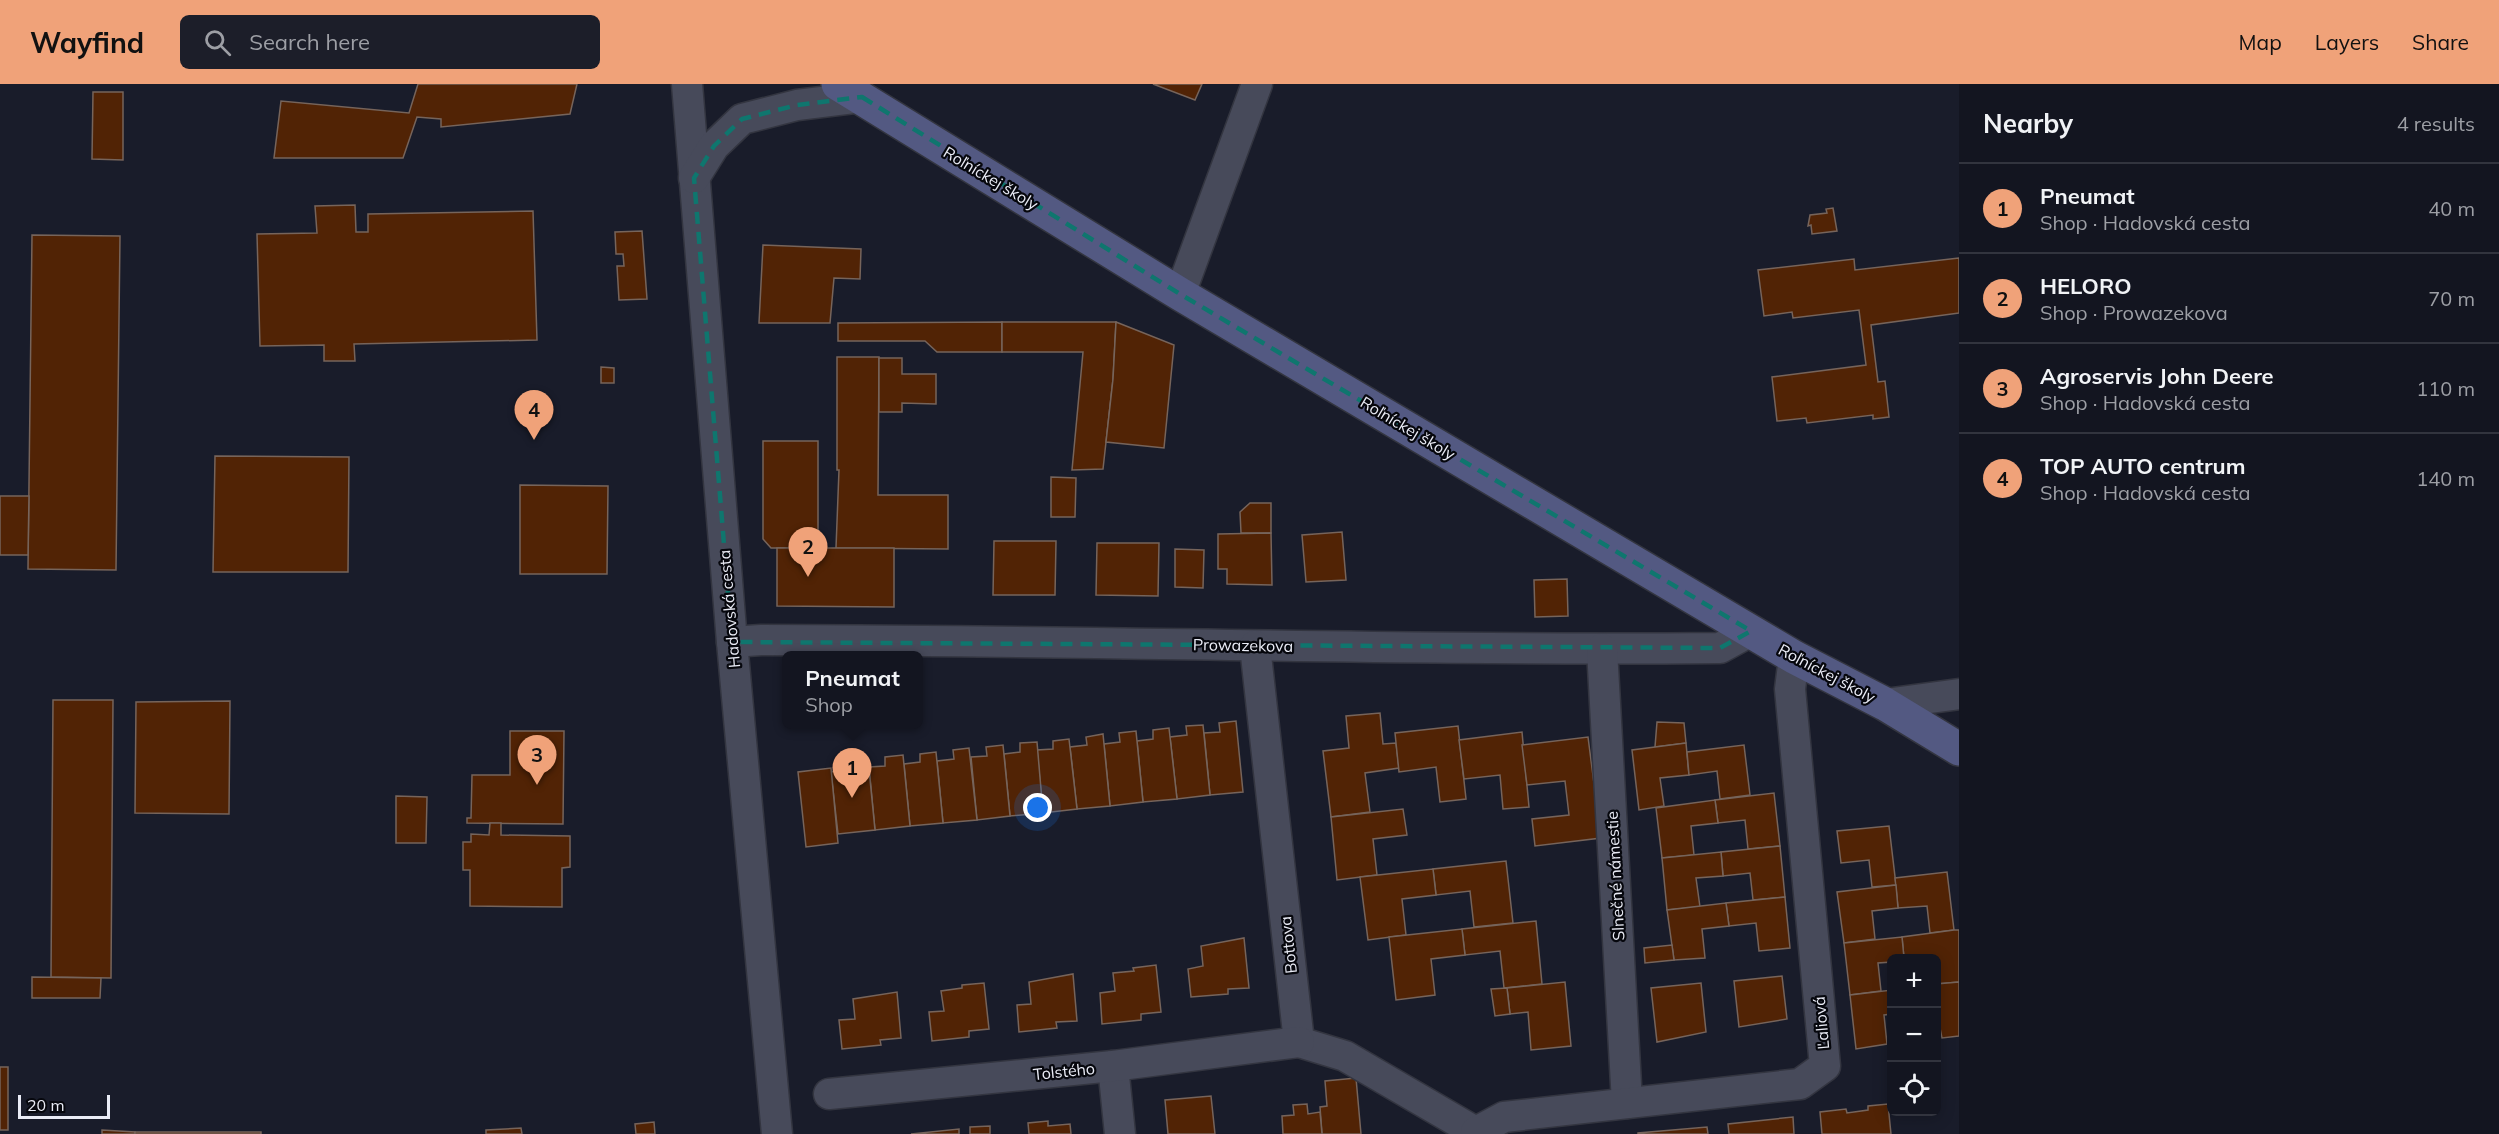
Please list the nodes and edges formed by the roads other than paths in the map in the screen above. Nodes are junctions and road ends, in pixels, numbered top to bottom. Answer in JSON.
{"nodes":[{"id":1,"x":687,"y":84,"type":"edge"},
{"id":2,"x":1257,"y":84,"type":"edge"},
{"id":3,"x":851,"y":88,"type":"edge"},
{"id":4,"x":694,"y":178,"type":"junction"},
{"id":5,"x":1180,"y":294,"type":"junction"},
{"id":6,"x":1750,"y":631,"type":"junction"},
{"id":7,"x":732,"y":642,"type":"junction"},
{"id":8,"x":1255,"y":646,"type":"junction"},
{"id":9,"x":1602,"y":649,"type":"junction"},
{"id":10,"x":1794,"y":657,"type":"junction"},
{"id":11,"x":1959,"y":694,"type":"edge"},
{"id":12,"x":1885,"y":704,"type":"junction"},
{"id":13,"x":1959,"y":749,"type":"edge"},
{"id":14,"x":1299,"y":1042,"type":"junction"},
{"id":15,"x":1113,"y":1066,"type":"junction"},
{"id":16,"x":829,"y":1094,"type":"dead end"},
{"id":17,"x":1627,"y":1102,"type":"junction"},
{"id":18,"x":1477,"y":1133,"type":"edge"},
{"id":19,"x":777,"y":1134,"type":"edge"},
{"id":20,"x":1120,"y":1134,"type":"edge"}],
"edges":[{"from":1,"to":4,"type":"street","name":"Hadovská cesta"},
{"from":2,"to":5,"type":"street"},
{"from":3,"to":4,"type":"street"},
{"from":3,"to":5,"type":"main road","name":"Roľníckej školy"},
{"from":4,"to":7,"type":"street","name":"Hadovská cesta"},
{"from":5,"to":6,"type":"main road","name":"Roľníckej školy"},
{"from":6,"to":9,"type":"street","name":"Prowazekova"},
{"from":6,"to":10,"type":"main road","name":"Roľníckej školy"},
{"from":7,"to":8,"type":"street","name":"Prowazekova"},
{"from":7,"to":19,"type":"street","name":"Hadovská cesta"},
{"from":8,"to":9,"type":"street","name":"Prowazekova"},
{"from":8,"to":14,"type":"street","name":"Bottova"},
{"from":9,"to":17,"type":"street","name":"Slnečné námestie"},
{"from":10,"to":12,"type":"main road","name":"Roľníckej školy"},
{"from":10,"to":17,"type":"street","name":"Ľaliová"},
{"from":11,"to":12,"type":"street"},
{"from":12,"to":13,"type":"main road","name":"Roľníckej školy"},
{"from":14,"to":15,"type":"street","name":"Tolstého"},
{"from":14,"to":18,"type":"street"},
{"from":15,"to":16,"type":"street","name":"Tolstého"},
{"from":15,"to":20,"type":"street"},
{"from":17,"to":18,"type":"street","name":"Ľaliová"}]}
